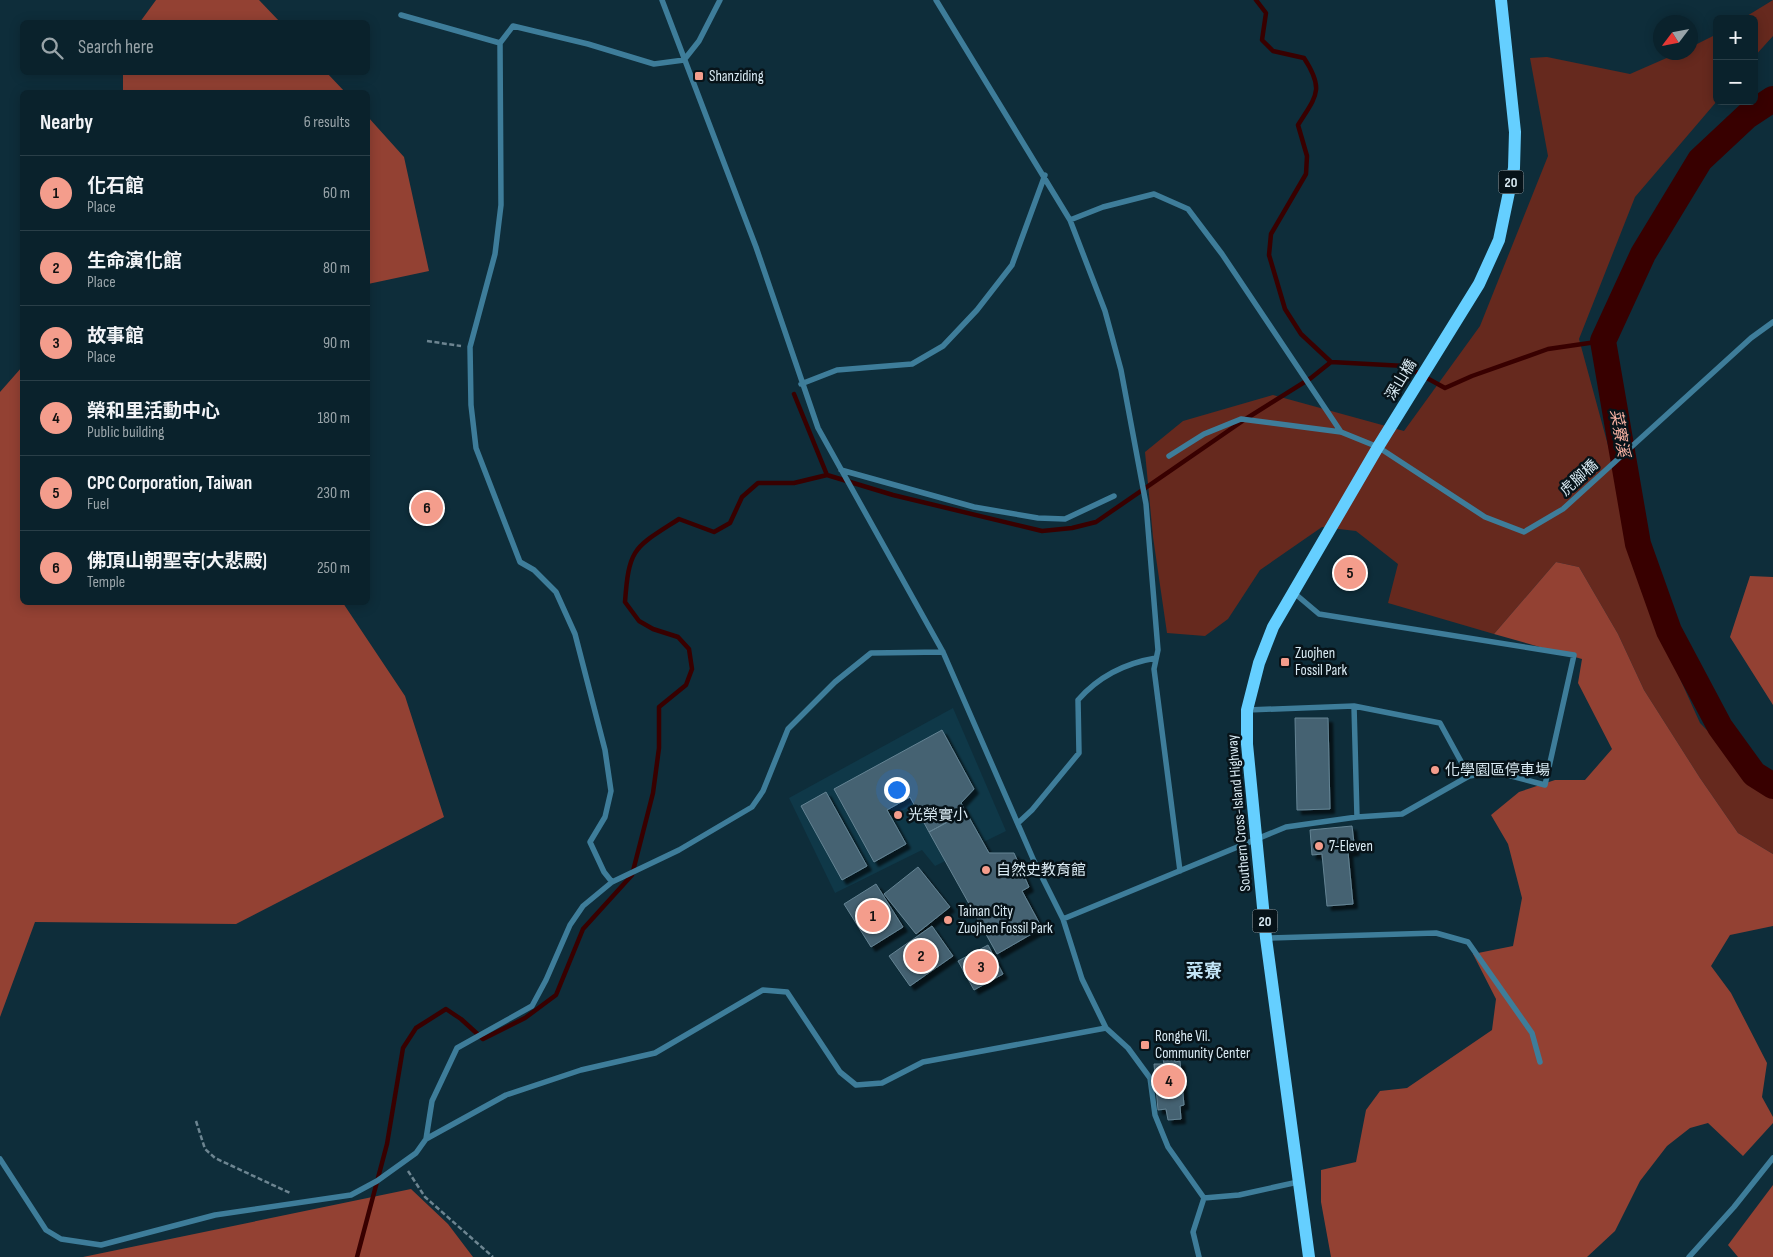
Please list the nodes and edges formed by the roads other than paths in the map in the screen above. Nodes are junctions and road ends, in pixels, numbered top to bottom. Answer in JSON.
{"nodes":[{"id":1,"x":662,"y":0,"type":"edge"},
{"id":2,"x":720,"y":0,"type":"edge"},
{"id":3,"x":936,"y":0,"type":"edge"},
{"id":4,"x":1501,"y":0,"type":"edge"},
{"id":5,"x":401,"y":15,"type":"dead end"},
{"id":6,"x":500,"y":42,"type":"junction"},
{"id":7,"x":684,"y":60,"type":"junction"},
{"id":8,"x":1045,"y":175,"type":"junction"},
{"id":9,"x":1070,"y":220,"type":"junction"},
{"id":10,"x":1773,"y":322,"type":"edge"},
{"id":11,"x":801,"y":384,"type":"junction"},
{"id":12,"x":1390,"y":430,"type":"joint"},
{"id":13,"x":1341,"y":432,"type":"junction"},
{"id":14,"x":1378,"y":447,"type":"junction"},
{"id":15,"x":1169,"y":456,"type":"dead end"},
{"id":16,"x":841,"y":470,"type":"junction"},
{"id":17,"x":1114,"y":496,"type":"dead end"},
{"id":18,"x":1293,"y":592,"type":"junction"},
{"id":19,"x":943,"y":652,"type":"junction"},
{"id":20,"x":1156,"y":658,"type":"junction"},
{"id":21,"x":1354,"y":706,"type":"junction"},
{"id":22,"x":1247,"y":710,"type":"junction"},
{"id":23,"x":1469,"y":776,"type":"junction"},
{"id":24,"x":1357,"y":817,"type":"junction"},
{"id":25,"x":1018,"y":823,"type":"junction"},
{"id":26,"x":1258,"y":838,"type":"junction"},
{"id":27,"x":1180,"y":872,"type":"junction"},
{"id":28,"x":612,"y":882,"type":"junction"},
{"id":29,"x":1063,"y":919,"type":"junction"},
{"id":30,"x":1266,"y":938,"type":"junction"},
{"id":31,"x":1106,"y":1028,"type":"junction"},
{"id":32,"x":1540,"y":1062,"type":"dead end"},
{"id":33,"x":426,"y":1139,"type":"junction"},
{"id":34,"x":0,"y":1158,"type":"edge"},
{"id":35,"x":1773,"y":1158,"type":"edge"},
{"id":36,"x":1298,"y":1182,"type":"junction"},
{"id":37,"x":1204,"y":1198,"type":"junction"},
{"id":38,"x":1200,"y":1257,"type":"edge"},
{"id":39,"x":1309,"y":1257,"type":"edge"},
{"id":40,"x":1689,"y":1257,"type":"edge"}],
"edges":[{"from":1,"to":7,"type":"lane"},
{"from":2,"to":7,"type":"lane"},
{"from":3,"to":8,"type":"lane"},
{"from":4,"to":12,"type":"main road","name":"深山橋","number":"20"},
{"from":5,"to":6,"type":"lane"},
{"from":6,"to":7,"type":"lane"},
{"from":6,"to":28,"type":"lane"},
{"from":7,"to":11,"type":"lane"},
{"from":8,"to":9,"type":"lane"},
{"from":8,"to":11,"type":"lane"},
{"from":9,"to":13,"type":"lane"},
{"from":9,"to":20,"type":"lane"},
{"from":10,"to":14,"type":"lane","name":"虎腳橋"},
{"from":11,"to":16,"type":"lane"},
{"from":12,"to":14,"type":"main road","name":"Southern Cross-Island Highway","number":"20"},
{"from":13,"to":14,"type":"lane"},
{"from":13,"to":15,"type":"lane"},
{"from":14,"to":18,"type":"main road","name":"Southern Cross-Island Highway","number":"20"},
{"from":16,"to":17,"type":"lane"},
{"from":16,"to":19,"type":"lane"},
{"from":18,"to":22,"type":"main road","name":"Southern Cross-Island Highway","number":"20"},
{"from":18,"to":23,"type":"lane"},
{"from":19,"to":25,"type":"lane"},
{"from":19,"to":28,"type":"lane"},
{"from":20,"to":25,"type":"lane"},
{"from":20,"to":27,"type":"lane"},
{"from":21,"to":22,"type":"lane"},
{"from":21,"to":23,"type":"lane"},
{"from":21,"to":24,"type":"lane"},
{"from":22,"to":26,"type":"main road","name":"Southern Cross-Island Highway","number":"20"},
{"from":23,"to":24,"type":"lane"},
{"from":24,"to":26,"type":"lane"},
{"from":25,"to":29,"type":"lane"},
{"from":26,"to":27,"type":"lane"},
{"from":26,"to":30,"type":"main road","name":"Southern Cross-Island Highway","number":"20"},
{"from":27,"to":29,"type":"lane"},
{"from":28,"to":33,"type":"lane"},
{"from":29,"to":31,"type":"lane"},
{"from":30,"to":32,"type":"lane"},
{"from":30,"to":36,"type":"main road","name":"Southern Cross-Island Highway","number":"20"},
{"from":31,"to":33,"type":"lane"},
{"from":31,"to":37,"type":"lane"},
{"from":33,"to":34,"type":"lane"},
{"from":35,"to":40,"type":"lane"},
{"from":36,"to":37,"type":"lane"},
{"from":36,"to":39,"type":"main road","name":"Southern Cross-Island Highway","number":"20"},
{"from":37,"to":38,"type":"lane"}]}
